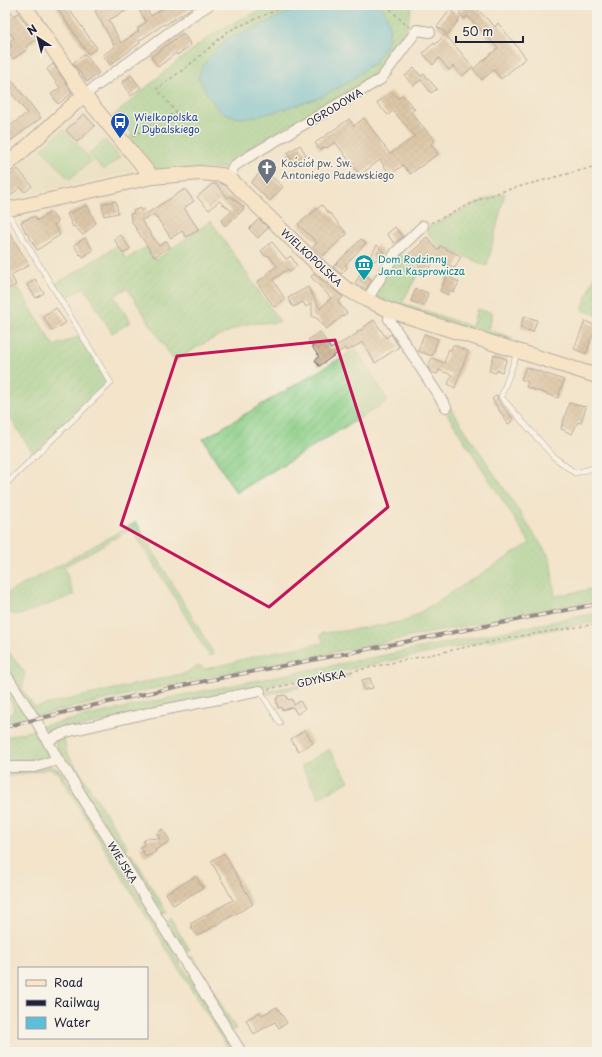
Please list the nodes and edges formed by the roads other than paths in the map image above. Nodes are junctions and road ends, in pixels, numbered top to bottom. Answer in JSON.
{"nodes":[{"id":1,"x":24,"y":5,"type":"edge"},
{"id":2,"x":209,"y":5,"type":"edge"},
{"id":3,"x":430,"y":32,"type":"dead end"},
{"id":4,"x":84,"y":95,"type":"junction"},
{"id":5,"x":5,"y":167,"type":"edge"},
{"id":6,"x":152,"y":177,"type":"junction"},
{"id":7,"x":228,"y":178,"type":"junction"},
{"id":8,"x":5,"y":210,"type":"edge"},
{"id":9,"x":424,"y":226,"type":"road end"},
{"id":10,"x":367,"y":300,"type":"junction"},
{"id":11,"x":391,"y":310,"type":"junction"},
{"id":12,"x":518,"y":350,"type":"junction"},
{"id":13,"x":597,"y":376,"type":"edge"},
{"id":14,"x":446,"y":407,"type":"dead end"},
{"id":15,"x":597,"y":467,"type":"edge"},
{"id":16,"x":5,"y":486,"type":"edge"},
{"id":17,"x":5,"y":673,"type":"edge"},
{"id":18,"x":260,"y":691,"type":"joint"},
{"id":19,"x":280,"y":723,"type":"dead end"},
{"id":20,"x":48,"y":740,"type":"junction"},
{"id":21,"x":58,"y":760,"type":"junction"},
{"id":22,"x":5,"y":767,"type":"edge"},
{"id":23,"x":241,"y":1052,"type":"edge"}],
"edges":[{"from":1,"to":4,"type":"street"},
{"from":2,"to":4,"type":"street"},
{"from":3,"to":7,"type":"street","name":"OGRODOWA"},
{"from":4,"to":5,"type":"street"},
{"from":4,"to":6,"type":"street"},
{"from":6,"to":7,"type":"street","name":"WIELKOPOLSKA"},
{"from":6,"to":8,"type":"street","name":"WIELKOPOLSKA"},
{"from":7,"to":10,"type":"street","name":"WIELKOPOLSKA"},
{"from":8,"to":16,"type":"lane"},
{"from":9,"to":10,"type":"street"},
{"from":10,"to":11,"type":"street","name":"WIELKOPOLSKA"},
{"from":11,"to":12,"type":"street","name":"WIELKOPOLSKA"},
{"from":11,"to":14,"type":"street"},
{"from":12,"to":13,"type":"street","name":"WIELKOPOLSKA"},
{"from":12,"to":15,"type":"lane"},
{"from":17,"to":20,"type":"street","name":"WIEJSKA"},
{"from":18,"to":19,"type":"lane"},
{"from":18,"to":20,"type":"street"},
{"from":20,"to":21,"type":"street","name":"WIEJSKA"},
{"from":21,"to":22,"type":"street"},
{"from":21,"to":23,"type":"street","name":"WIEJSKA"}]}
